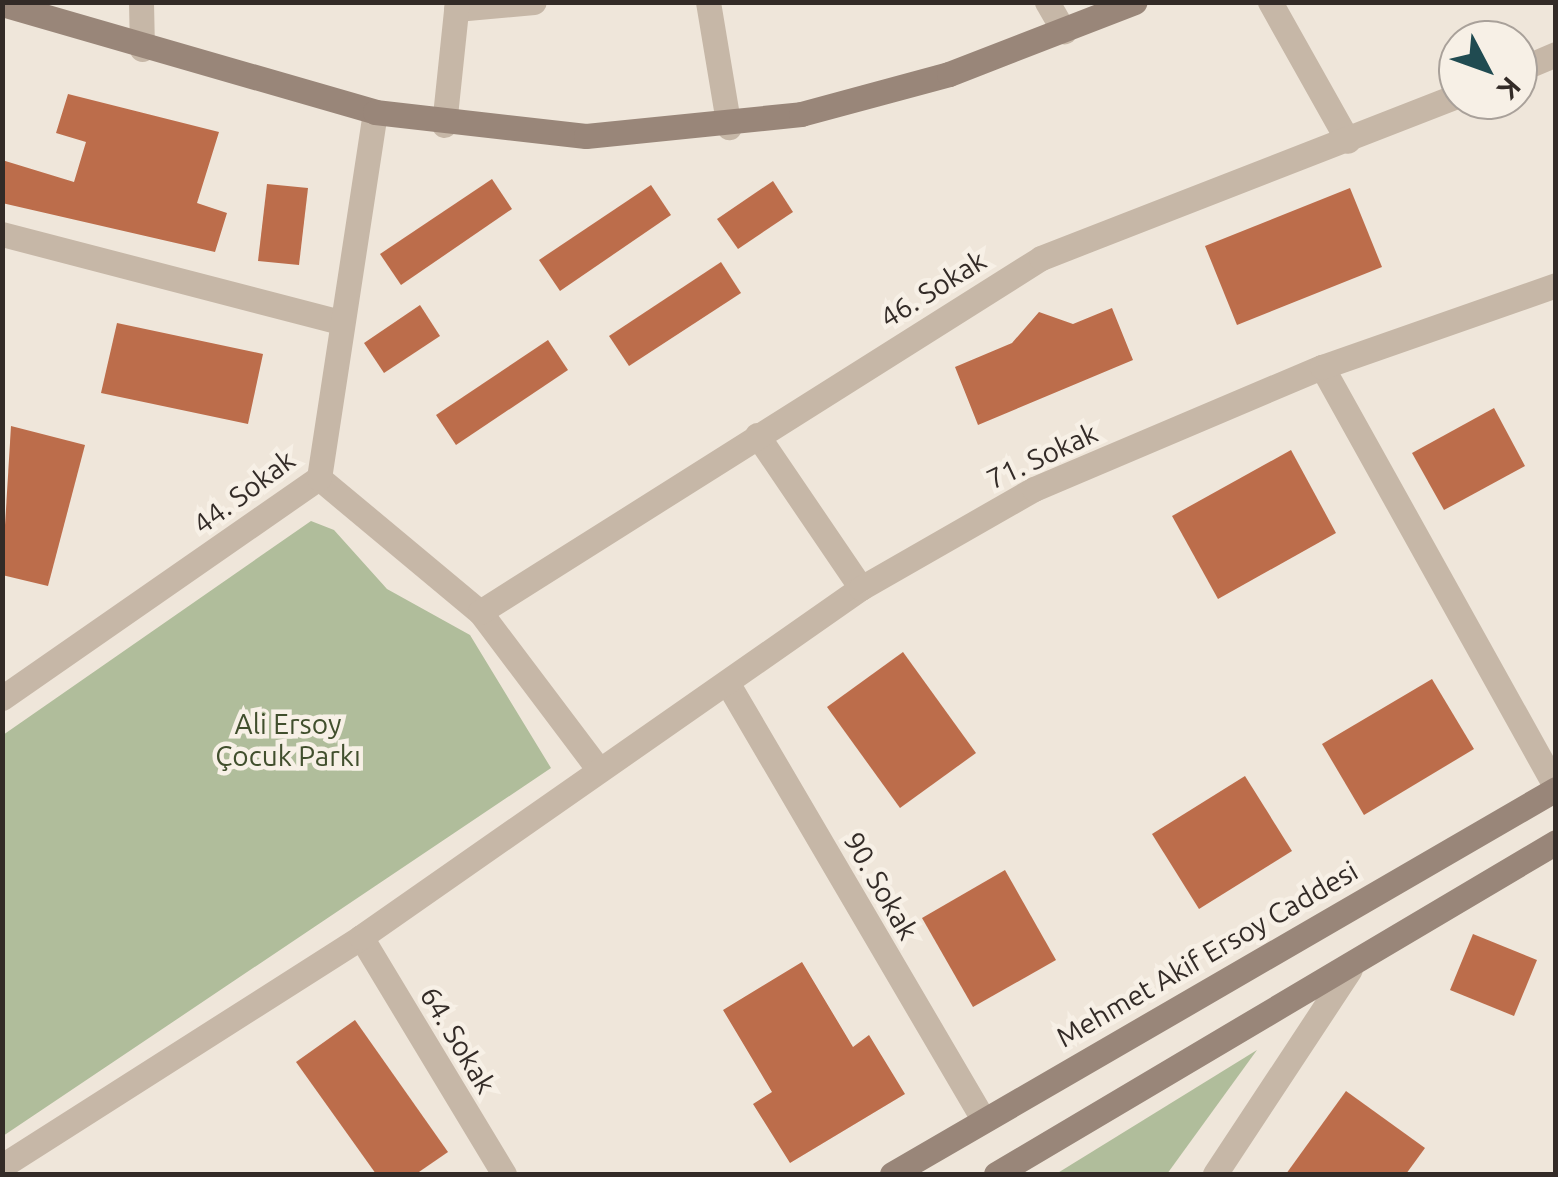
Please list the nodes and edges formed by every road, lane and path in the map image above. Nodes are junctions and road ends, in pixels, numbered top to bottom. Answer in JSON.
{"nodes":[{"id":1,"x":140,"y":2,"type":"edge"},
{"id":2,"x":534,"y":2,"type":"edge"},
{"id":3,"x":708,"y":2,"type":"edge"},
{"id":4,"x":1047,"y":2,"type":"edge"},
{"id":5,"x":1135,"y":2,"type":"edge"},
{"id":6,"x":1270,"y":2,"type":"edge"},
{"id":7,"x":2,"y":4,"type":"edge"},
{"id":8,"x":456,"y":6,"type":"edge"},
{"id":9,"x":1064,"y":32,"type":"junction"},
{"id":10,"x":142,"y":49,"type":"junction"},
{"id":11,"x":1438,"y":103,"type":"edge"},
{"id":12,"x":375,"y":112,"type":"junction"},
{"id":13,"x":444,"y":125,"type":"junction"},
{"id":14,"x":729,"y":127,"type":"junction"},
{"id":15,"x":1348,"y":141,"type":"junction"},
{"id":16,"x":2,"y":234,"type":"edge"},
{"id":17,"x":1556,"y":285,"type":"edge"},
{"id":18,"x":336,"y":322,"type":"junction"},
{"id":19,"x":1322,"y":367,"type":"junction"},
{"id":20,"x":756,"y":435,"type":"junction"},
{"id":21,"x":319,"y":478,"type":"junction"},
{"id":22,"x":862,"y":588,"type":"junction"},
{"id":23,"x":480,"y":612,"type":"junction"},
{"id":24,"x":728,"y":684,"type":"junction"},
{"id":25,"x":2,"y":698,"type":"edge"},
{"id":26,"x":600,"y":770,"type":"junction"},
{"id":27,"x":1556,"y":789,"type":"edge"},
{"id":28,"x":1556,"y":842,"type":"edge"},
{"id":29,"x":361,"y":937,"type":"junction"},
{"id":30,"x":1350,"y":969,"type":"junction"},
{"id":31,"x":983,"y":1119,"type":"junction"},
{"id":32,"x":2,"y":1166,"type":"edge"},
{"id":33,"x":504,"y":1174,"type":"edge"},
{"id":34,"x":892,"y":1174,"type":"edge"},
{"id":35,"x":996,"y":1174,"type":"edge"},
{"id":36,"x":1215,"y":1174,"type":"edge"}],
"edges":[{"from":1,"to":10,"type":"street"},
{"from":2,"to":8,"type":"street"},
{"from":3,"to":14,"type":"street"},
{"from":4,"to":9,"type":"street"},
{"from":5,"to":9,"type":"main road"},
{"from":6,"to":15,"type":"street"},
{"from":7,"to":10,"type":"main road"},
{"from":8,"to":13,"type":"street"},
{"from":9,"to":14,"type":"main road"},
{"from":10,"to":12,"type":"main road"},
{"from":11,"to":15,"type":"street","name":"46. Sokak"},
{"from":12,"to":13,"type":"main road"},
{"from":12,"to":18,"type":"street","name":"44. Sokak"},
{"from":13,"to":14,"type":"main road"},
{"from":15,"to":20,"type":"street","name":"46. Sokak"},
{"from":16,"to":18,"type":"street"},
{"from":17,"to":19,"type":"street","name":"71. Sokak"},
{"from":18,"to":21,"type":"street","name":"44. Sokak"},
{"from":19,"to":22,"type":"street","name":"71. Sokak"},
{"from":19,"to":27,"type":"street"},
{"from":20,"to":22,"type":"street"},
{"from":20,"to":23,"type":"street","name":"46. Sokak"},
{"from":21,"to":23,"type":"street"},
{"from":21,"to":25,"type":"street","name":"44. Sokak"},
{"from":22,"to":24,"type":"street","name":"71. Sokak"},
{"from":23,"to":26,"type":"street"},
{"from":24,"to":26,"type":"street","name":"71. Sokak"},
{"from":24,"to":31,"type":"street","name":"90. Sokak"},
{"from":26,"to":29,"type":"street","name":"71. Sokak"},
{"from":27,"to":31,"type":"main road","name":"Mehmet Akif Ersoy Caddesi"},
{"from":28,"to":30,"type":"main road"},
{"from":29,"to":32,"type":"street","name":"71. Sokak"},
{"from":29,"to":33,"type":"street","name":"64. Sokak"},
{"from":30,"to":35,"type":"main road"},
{"from":30,"to":36,"type":"street"},
{"from":31,"to":34,"type":"main road","name":"Mehmet Akif Ersoy Caddesi"}]}
